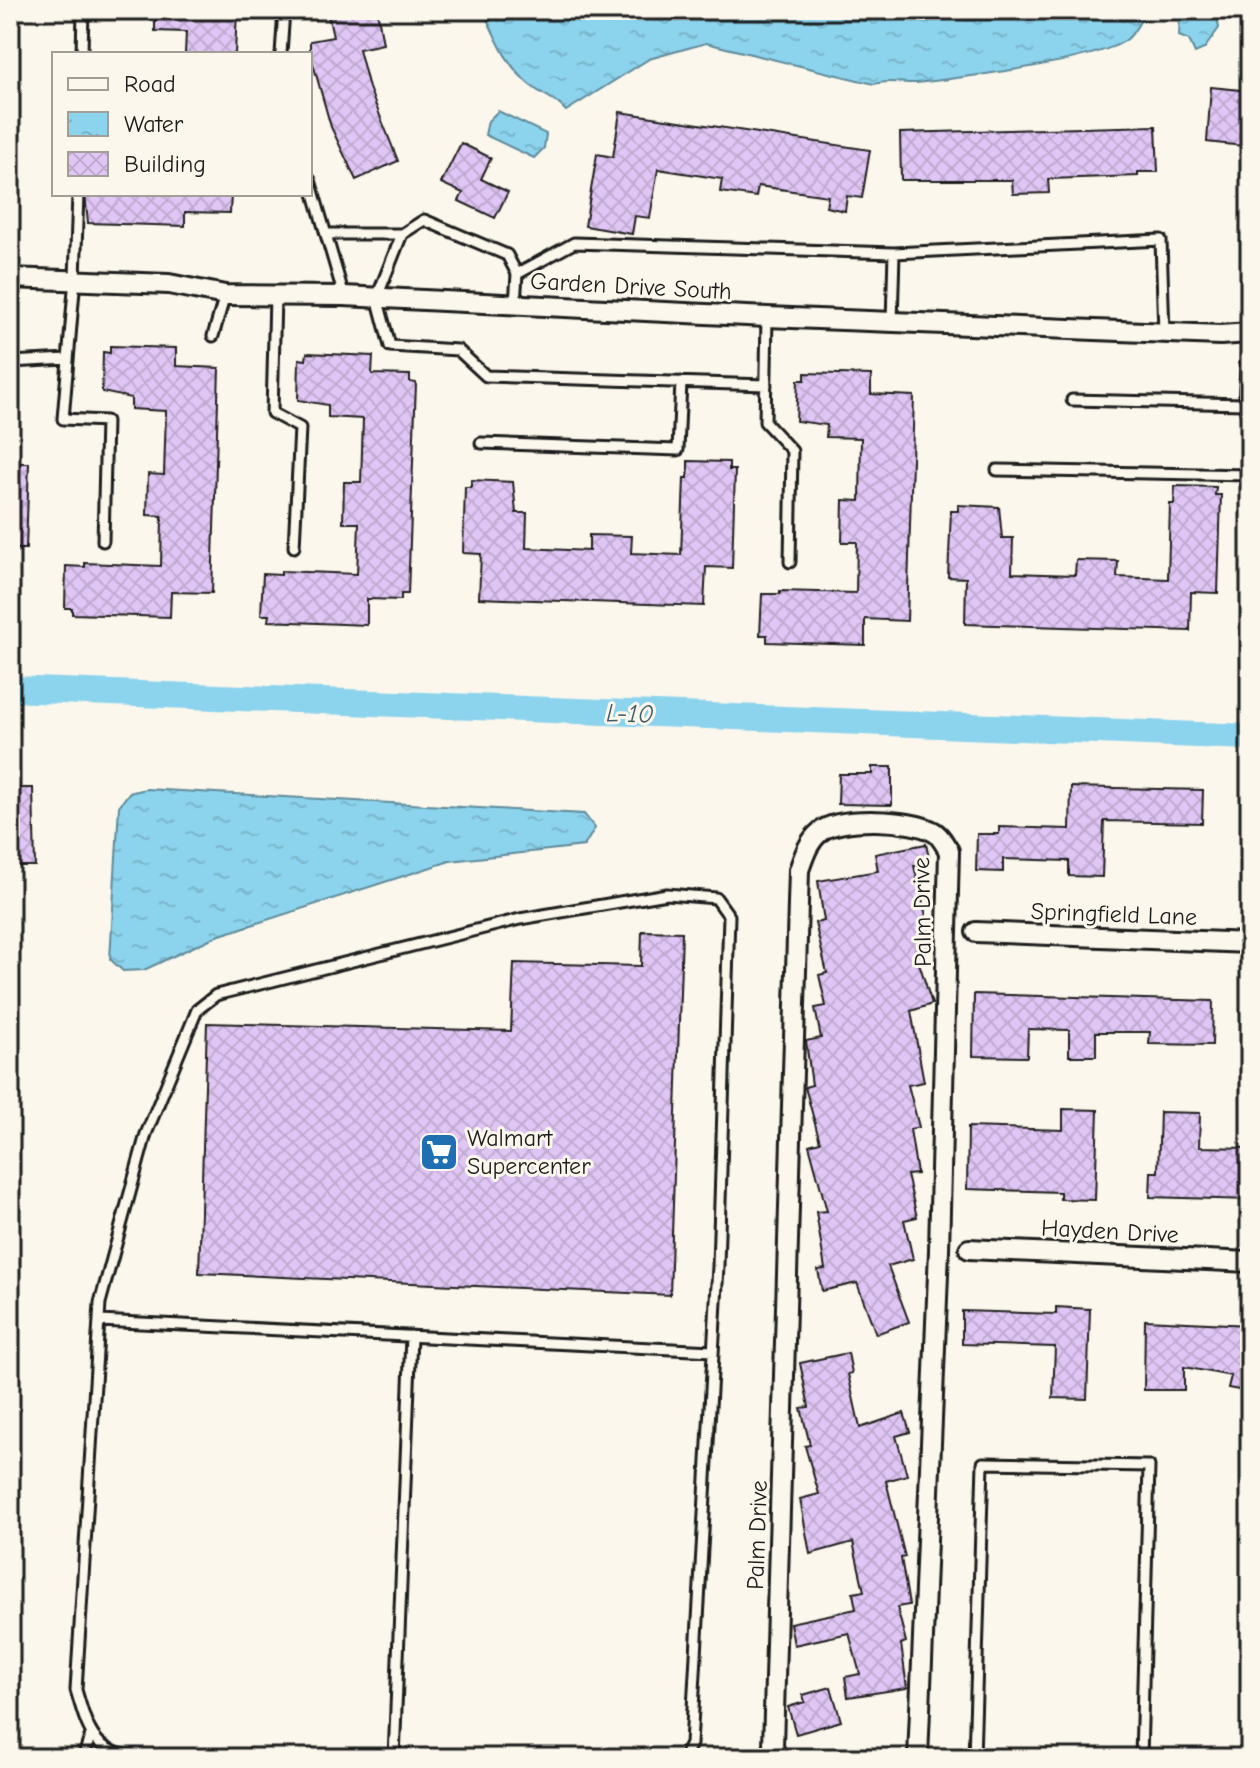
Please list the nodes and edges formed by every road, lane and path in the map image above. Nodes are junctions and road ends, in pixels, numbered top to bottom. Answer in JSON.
{"nodes":[{"id":1,"x":83,"y":10,"type":"edge"},
{"id":2,"x":284,"y":10,"type":"edge"},
{"id":3,"x":82,"y":52,"type":"edge"},
{"id":4,"x":281,"y":52,"type":"edge"},
{"id":5,"x":312,"y":187,"type":"edge"},
{"id":6,"x":78,"y":196,"type":"edge"},
{"id":7,"x":326,"y":234,"type":"junction"},
{"id":8,"x":402,"y":234,"type":"junction"},
{"id":9,"x":894,"y":253,"type":"junction"},
{"id":10,"x":517,"y":274,"type":"junction"},
{"id":11,"x":10,"y":278,"type":"edge"},
{"id":12,"x":75,"y":278,"type":"junction"},
{"id":13,"x":225,"y":295,"type":"junction"},
{"id":14,"x":275,"y":296,"type":"junction"},
{"id":15,"x":344,"y":296,"type":"junction"},
{"id":16,"x":377,"y":297,"type":"junction"},
{"id":17,"x":515,"y":304,"type":"junction"},
{"id":18,"x":767,"y":317,"type":"junction"},
{"id":19,"x":892,"y":322,"type":"junction"},
{"id":20,"x":1164,"y":333,"type":"junction"},
{"id":21,"x":1249,"y":333,"type":"edge"},
{"id":22,"x":213,"y":336,"type":"dead end"},
{"id":23,"x":68,"y":359,"type":"junction"},
{"id":24,"x":10,"y":362,"type":"edge"},
{"id":25,"x":681,"y":382,"type":"junction"},
{"id":26,"x":766,"y":385,"type":"junction"},
{"id":27,"x":1072,"y":400,"type":"dead end"},
{"id":28,"x":1244,"y":404,"type":"junction"},
{"id":29,"x":1250,"y":426,"type":"edge"},
{"id":30,"x":481,"y":443,"type":"dead end"},
{"id":31,"x":997,"y":470,"type":"dead end"},
{"id":32,"x":1250,"y":475,"type":"edge"},
{"id":33,"x":103,"y":541,"type":"dead end"},
{"id":34,"x":294,"y":547,"type":"dead end"},
{"id":35,"x":790,"y":562,"type":"dead end"},
{"id":36,"x":976,"y":932,"type":"dead end"},
{"id":37,"x":1250,"y":943,"type":"edge"},
{"id":38,"x":10,"y":947,"type":"edge"},
{"id":39,"x":10,"y":1021,"type":"edge"},
{"id":40,"x":969,"y":1249,"type":"dead end"},
{"id":41,"x":1250,"y":1262,"type":"edge"},
{"id":42,"x":99,"y":1321,"type":"junction"},
{"id":43,"x":411,"y":1336,"type":"junction"},
{"id":44,"x":713,"y":1351,"type":"junction"},
{"id":45,"x":90,"y":1737,"type":"junction"},
{"id":46,"x":83,"y":1758,"type":"edge"},
{"id":47,"x":139,"y":1758,"type":"edge"},
{"id":48,"x":394,"y":1758,"type":"edge"},
{"id":49,"x":684,"y":1758,"type":"edge"},
{"id":50,"x":777,"y":1758,"type":"edge"},
{"id":51,"x":918,"y":1758,"type":"edge"},
{"id":52,"x":974,"y":1758,"type":"edge"},
{"id":53,"x":1141,"y":1758,"type":"edge"}],
"edges":[{"from":1,"to":3,"type":"lane"},
{"from":2,"to":4,"type":"lane"},
{"from":5,"to":7,"type":"lane"},
{"from":6,"to":12,"type":"lane"},
{"from":7,"to":8,"type":"lane"},
{"from":7,"to":15,"type":"lane"},
{"from":8,"to":10,"type":"lane"},
{"from":8,"to":16,"type":"lane"},
{"from":9,"to":10,"type":"lane"},
{"from":9,"to":19,"type":"lane"},
{"from":9,"to":20,"type":"lane"},
{"from":10,"to":17,"type":"lane"},
{"from":11,"to":12,"type":"street","name":"Garden Drive South"},
{"from":12,"to":13,"type":"street","name":"Garden Drive South"},
{"from":12,"to":23,"type":"lane"},
{"from":13,"to":14,"type":"street","name":"Garden Drive South"},
{"from":13,"to":22,"type":"lane"},
{"from":14,"to":15,"type":"street","name":"Garden Drive South"},
{"from":14,"to":34,"type":"lane"},
{"from":15,"to":16,"type":"street","name":"Garden Drive South"},
{"from":16,"to":17,"type":"street","name":"Garden Drive South"},
{"from":16,"to":25,"type":"lane"},
{"from":17,"to":18,"type":"street","name":"Garden Drive South"},
{"from":18,"to":19,"type":"street","name":"Garden Drive South"},
{"from":18,"to":26,"type":"lane"},
{"from":19,"to":20,"type":"street","name":"Garden Drive South"},
{"from":20,"to":21,"type":"street","name":"Garden Drive South"},
{"from":21,"to":28,"type":"lane"},
{"from":23,"to":24,"type":"lane"},
{"from":23,"to":33,"type":"lane"},
{"from":25,"to":26,"type":"lane"},
{"from":25,"to":30,"type":"lane"},
{"from":26,"to":35,"type":"lane"},
{"from":27,"to":28,"type":"lane"},
{"from":28,"to":29,"type":"lane"},
{"from":31,"to":32,"type":"lane"},
{"from":36,"to":37,"type":"street","name":"Springfield Lane"},
{"from":38,"to":39,"type":"lane"},
{"from":40,"to":41,"type":"street","name":"Hayden Drive"},
{"from":42,"to":43,"type":"lane"},
{"from":42,"to":44,"type":"lane"},
{"from":42,"to":45,"type":"lane"},
{"from":43,"to":44,"type":"lane"},
{"from":43,"to":48,"type":"lane"},
{"from":44,"to":49,"type":"lane"},
{"from":45,"to":46,"type":"lane"},
{"from":45,"to":47,"type":"lane"},
{"from":50,"to":51,"type":"street","name":"Palm Drive"},
{"from":52,"to":53,"type":"lane"}]}
